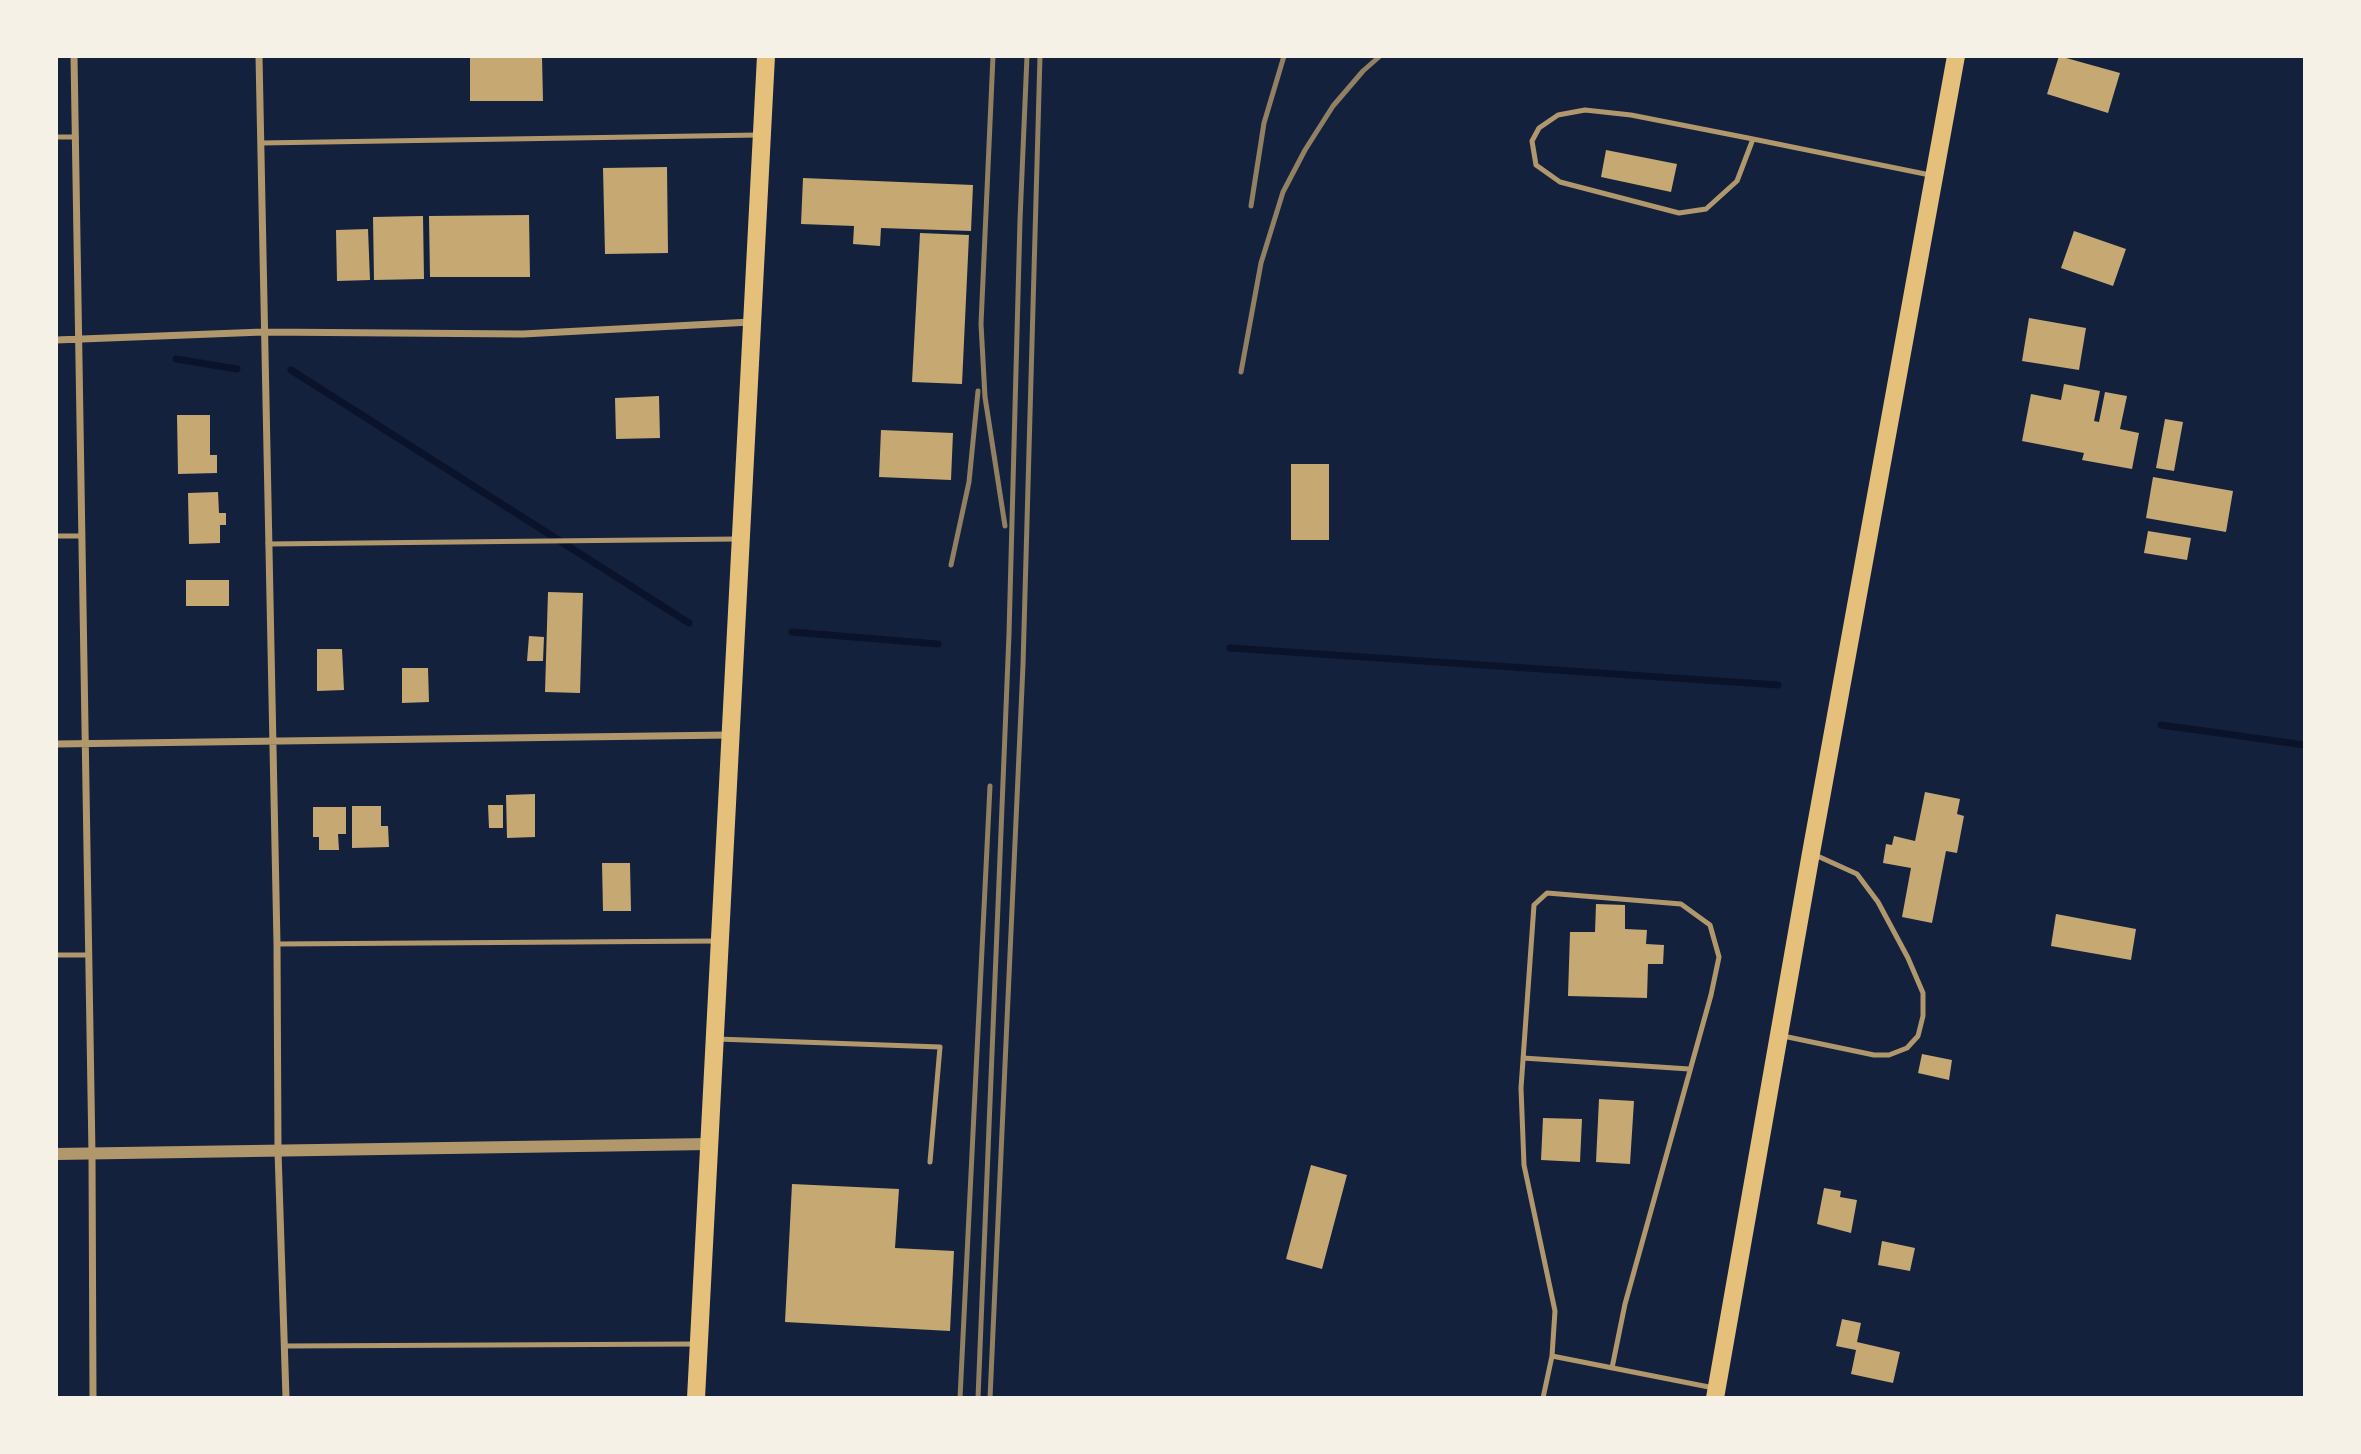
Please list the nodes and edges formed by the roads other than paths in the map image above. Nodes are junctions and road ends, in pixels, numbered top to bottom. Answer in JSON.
{"nodes":[{"id":1,"x":74,"y":56,"type":"edge"},
{"id":2,"x":259,"y":56,"type":"edge"},
{"id":3,"x":766,"y":56,"type":"edge"},
{"id":4,"x":1955,"y":56,"type":"edge"},
{"id":5,"x":762,"y":135,"type":"junction"},
{"id":6,"x":56,"y":137,"type":"edge"},
{"id":7,"x":76,"y":137,"type":"junction"},
{"id":8,"x":1753,"y":139,"type":"junction"},
{"id":9,"x":261,"y":143,"type":"junction"},
{"id":10,"x":1933,"y":175,"type":"junction"},
{"id":11,"x":752,"y":322,"type":"junction"},
{"id":12,"x":264,"y":332,"type":"junction"},
{"id":13,"x":79,"y":339,"type":"junction"},
{"id":14,"x":56,"y":340,"type":"edge"},
{"id":15,"x":82,"y":536,"type":"junction"},
{"id":16,"x":56,"y":537,"type":"edge"},
{"id":17,"x":741,"y":539,"type":"junction"},
{"id":18,"x":268,"y":544,"type":"junction"},
{"id":19,"x":730,"y":735,"type":"junction"},
{"id":20,"x":272,"y":741,"type":"junction"},
{"id":21,"x":85,"y":743,"type":"junction"},
{"id":22,"x":56,"y":744,"type":"edge"},
{"id":23,"x":1811,"y":852,"type":"junction"},
{"id":24,"x":720,"y":942,"type":"junction"},
{"id":25,"x":277,"y":944,"type":"junction"},
{"id":26,"x":56,"y":955,"type":"edge"},
{"id":27,"x":88,"y":955,"type":"junction"},
{"id":28,"x":1780,"y":1035,"type":"junction"},
{"id":29,"x":714,"y":1038,"type":"junction"},
{"id":30,"x":1523,"y":1058,"type":"junction"},
{"id":31,"x":1689,"y":1069,"type":"junction"},
{"id":32,"x":709,"y":1144,"type":"junction"},
{"id":33,"x":278,"y":1151,"type":"junction"},
{"id":34,"x":56,"y":1154,"type":"edge"},
{"id":35,"x":92,"y":1154,"type":"junction"},
{"id":36,"x":930,"y":1162,"type":"dead end"},
{"id":37,"x":698,"y":1344,"type":"junction"},
{"id":38,"x":286,"y":1346,"type":"junction"},
{"id":39,"x":1552,"y":1356,"type":"junction"},
{"id":40,"x":1612,"y":1368,"type":"junction"},
{"id":41,"x":1716,"y":1393,"type":"edge"},
{"id":42,"x":93,"y":1398,"type":"edge"},
{"id":43,"x":286,"y":1398,"type":"edge"},
{"id":44,"x":696,"y":1398,"type":"edge"},
{"id":45,"x":1542,"y":1398,"type":"edge"}],
"edges":[{"from":1,"to":7,"type":"street"},
{"from":2,"to":9,"type":"street"},
{"from":3,"to":5,"type":"main road"},
{"from":4,"to":10,"type":"main road"},
{"from":5,"to":9,"type":"lane"},
{"from":5,"to":11,"type":"main road"},
{"from":6,"to":7,"type":"lane"},
{"from":7,"to":13,"type":"street"},
{"from":8,"to":8,"type":"lane"},
{"from":8,"to":10,"type":"lane"},
{"from":9,"to":12,"type":"street"},
{"from":10,"to":23,"type":"main road"},
{"from":11,"to":12,"type":"street"},
{"from":11,"to":17,"type":"main road"},
{"from":12,"to":13,"type":"street"},
{"from":12,"to":18,"type":"street"},
{"from":13,"to":14,"type":"street"},
{"from":13,"to":15,"type":"street"},
{"from":15,"to":16,"type":"lane"},
{"from":15,"to":21,"type":"street"},
{"from":17,"to":18,"type":"lane"},
{"from":17,"to":19,"type":"main road"},
{"from":18,"to":20,"type":"street"},
{"from":19,"to":20,"type":"street"},
{"from":19,"to":24,"type":"main road"},
{"from":20,"to":21,"type":"street"},
{"from":20,"to":25,"type":"street"},
{"from":21,"to":22,"type":"street"},
{"from":21,"to":27,"type":"street"},
{"from":23,"to":28,"type":"main road"},
{"from":23,"to":28,"type":"lane"},
{"from":24,"to":25,"type":"lane"},
{"from":24,"to":29,"type":"main road"},
{"from":25,"to":33,"type":"street"},
{"from":26,"to":27,"type":"lane"},
{"from":27,"to":35,"type":"street"},
{"from":28,"to":41,"type":"main road"},
{"from":29,"to":32,"type":"main road"},
{"from":29,"to":36,"type":"lane"},
{"from":30,"to":31,"type":"lane"},
{"from":30,"to":31,"type":"lane"},
{"from":30,"to":39,"type":"lane"},
{"from":31,"to":40,"type":"lane"},
{"from":32,"to":33,"type":"street"},
{"from":32,"to":37,"type":"main road"},
{"from":33,"to":35,"type":"street"},
{"from":33,"to":38,"type":"street"},
{"from":34,"to":35,"type":"street"},
{"from":35,"to":42,"type":"street"},
{"from":37,"to":38,"type":"lane"},
{"from":37,"to":44,"type":"main road"},
{"from":38,"to":43,"type":"street"},
{"from":39,"to":40,"type":"lane"},
{"from":39,"to":45,"type":"lane"},
{"from":40,"to":41,"type":"lane"}]}
